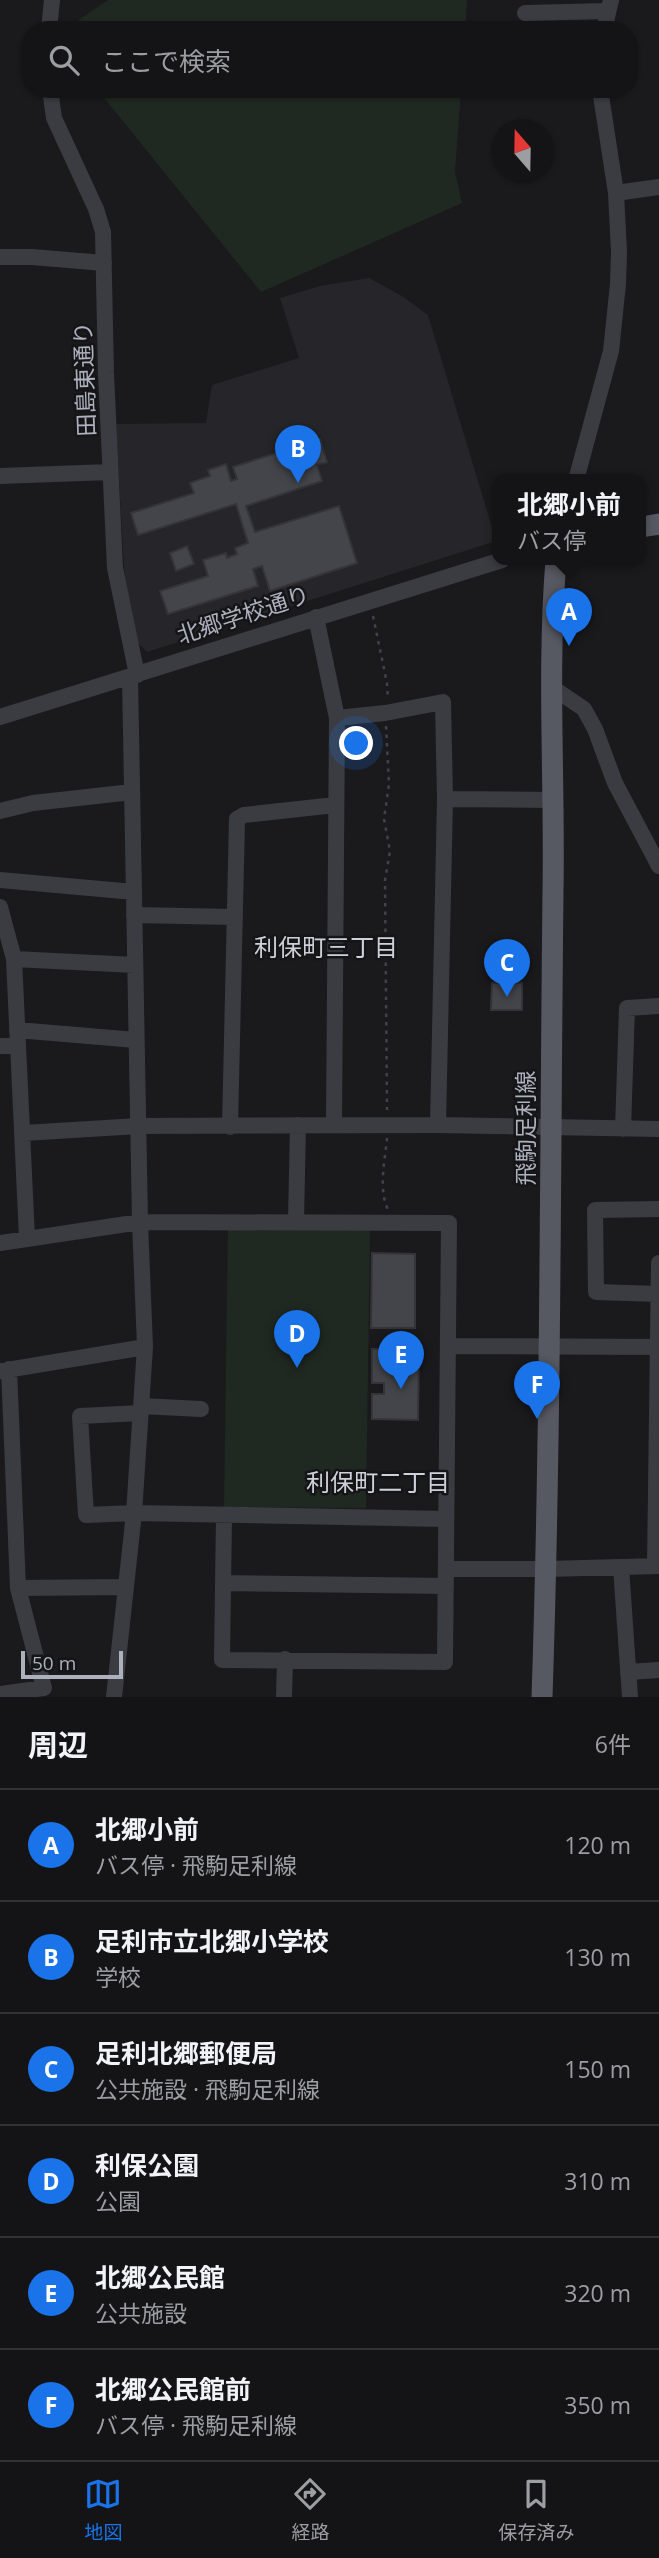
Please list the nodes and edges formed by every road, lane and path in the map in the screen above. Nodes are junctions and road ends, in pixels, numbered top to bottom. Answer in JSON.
{"nodes":[{"id":1,"x":52,"y":0,"type":"edge"},
{"id":2,"x":609,"y":6,"type":"edge"},
{"id":3,"x":525,"y":13,"type":"dead end"},
{"id":4,"x":50,"y":21,"type":"edge"},
{"id":5,"x":51,"y":98,"type":"edge"},
{"id":6,"x":601,"y":98,"type":"edge"},
{"id":7,"x":659,"y":187,"type":"edge"},
{"id":8,"x":616,"y":193,"type":"junction"},
{"id":9,"x":0,"y":257,"type":"edge"},
{"id":10,"x":104,"y":262,"type":"junction"},
{"id":11,"x":110,"y":472,"type":"junction"},
{"id":12,"x":578,"y":474,"type":"edge"},
{"id":13,"x":0,"y":476,"type":"edge"},
{"id":14,"x":492,"y":563,"type":"edge"},
{"id":15,"x":556,"y":565,"type":"edge"},
{"id":16,"x":373,"y":614,"type":"dead end"},
{"id":17,"x":316,"y":617,"type":"junction"},
{"id":18,"x":134,"y":676,"type":"junction"},
{"id":19,"x":553,"y":688,"type":"junction"},
{"id":20,"x":385,"y":713,"type":"junction"},
{"id":21,"x":0,"y":718,"type":"edge"},
{"id":22,"x":337,"y":718,"type":"junction"},
{"id":23,"x":132,"y":792,"type":"junction"},
{"id":24,"x":445,"y":799,"type":"junction"},
{"id":25,"x":554,"y":800,"type":"junction"},
{"id":26,"x":335,"y":806,"type":"junction"},
{"id":27,"x":0,"y":811,"type":"edge"},
{"id":28,"x":659,"y":866,"type":"edge"},
{"id":29,"x":0,"y":880,"type":"edge"},
{"id":30,"x":134,"y":892,"type":"junction"},
{"id":31,"x":0,"y":907,"type":"edge"},
{"id":32,"x":134,"y":915,"type":"junction"},
{"id":33,"x":233,"y":917,"type":"junction"},
{"id":34,"x":14,"y":959,"type":"junction"},
{"id":35,"x":135,"y":965,"type":"junction"},
{"id":36,"x":659,"y":1006,"type":"edge"},
{"id":37,"x":18,"y":1038,"type":"junction"},
{"id":38,"x":136,"y":1040,"type":"junction"},
{"id":39,"x":0,"y":1046,"type":"edge"},
{"id":40,"x":298,"y":1125,"type":"junction"},
{"id":41,"x":334,"y":1125,"type":"junction"},
{"id":42,"x":438,"y":1125,"type":"junction"},
{"id":43,"x":138,"y":1126,"type":"junction"},
{"id":44,"x":230,"y":1126,"type":"junction"},
{"id":45,"x":387,"y":1126,"type":"junction"},
{"id":46,"x":551,"y":1127,"type":"junction"},
{"id":47,"x":623,"y":1129,"type":"junction"},
{"id":48,"x":659,"y":1129,"type":"edge"},
{"id":49,"x":24,"y":1133,"type":"junction"},
{"id":50,"x":659,"y":1209,"type":"edge"},
{"id":51,"x":296,"y":1221,"type":"junction"},
{"id":52,"x":140,"y":1222,"type":"junction"},
{"id":53,"x":383,"y":1222,"type":"junction"},
{"id":54,"x":27,"y":1238,"type":"junction"},
{"id":55,"x":0,"y":1243,"type":"edge"},
{"id":56,"x":659,"y":1263,"type":"edge"},
{"id":57,"x":658,"y":1294,"type":"edge"},
{"id":58,"x":448,"y":1346,"type":"junction"},
{"id":59,"x":550,"y":1346,"type":"junction"},
{"id":60,"x":145,"y":1347,"type":"junction"},
{"id":61,"x":658,"y":1347,"type":"edge"},
{"id":62,"x":5,"y":1370,"type":"edge"},
{"id":63,"x":201,"y":1409,"type":"dead end"},
{"id":64,"x":141,"y":1410,"type":"junction"},
{"id":65,"x":134,"y":1513,"type":"junction"},
{"id":66,"x":224,"y":1515,"type":"junction"},
{"id":67,"x":446,"y":1519,"type":"junction"},
{"id":68,"x":657,"y":1566,"type":"edge"},
{"id":69,"x":621,"y":1567,"type":"junction"},
{"id":70,"x":446,"y":1569,"type":"junction"},
{"id":71,"x":546,"y":1569,"type":"junction"},
{"id":72,"x":223,"y":1583,"type":"junction"},
{"id":73,"x":446,"y":1586,"type":"junction"},
{"id":74,"x":126,"y":1587,"type":"junction"},
{"id":75,"x":18,"y":1588,"type":"junction"},
{"id":76,"x":285,"y":1659,"type":"junction"},
{"id":77,"x":659,"y":1670,"type":"edge"},
{"id":78,"x":628,"y":1672,"type":"junction"},
{"id":79,"x":0,"y":1694,"type":"edge"},
{"id":80,"x":114,"y":1697,"type":"edge"},
{"id":81,"x":284,"y":1697,"type":"edge"},
{"id":82,"x":542,"y":1697,"type":"edge"},
{"id":83,"x":630,"y":1697,"type":"edge"}],
"edges":[{"from":1,"to":4,"type":"street"},
{"from":2,"to":3,"type":"street"},
{"from":5,"to":10,"type":"street","name":"田島東通り"},
{"from":6,"to":8,"type":"street"},
{"from":7,"to":8,"type":"street"},
{"from":8,"to":12,"type":"street"},
{"from":9,"to":10,"type":"street"},
{"from":10,"to":11,"type":"street","name":"田島東通り"},
{"from":11,"to":13,"type":"street"},
{"from":11,"to":18,"type":"street","name":"田島東通り"},
{"from":14,"to":17,"type":"street","name":"北郷学校通り"},
{"from":15,"to":19,"type":"main road","name":"飛駒足利線"},
{"from":16,"to":20,"type":"path"},
{"from":17,"to":18,"type":"street","name":"北郷学校通り"},
{"from":17,"to":22,"type":"street"},
{"from":18,"to":21,"type":"street","name":"北郷学校通り"},
{"from":18,"to":23,"type":"street","name":"田島東通り"},
{"from":19,"to":25,"type":"main road","name":"飛駒足利線"},
{"from":19,"to":28,"type":"street"},
{"from":20,"to":22,"type":"street"},
{"from":20,"to":24,"type":"street"},
{"from":20,"to":45,"type":"path"},
{"from":22,"to":26,"type":"street"},
{"from":23,"to":27,"type":"street"},
{"from":23,"to":30,"type":"street","name":"田島東通り"},
{"from":24,"to":25,"type":"street"},
{"from":24,"to":42,"type":"street"},
{"from":25,"to":46,"type":"main road","name":"飛駒足利線"},
{"from":26,"to":33,"type":"street"},
{"from":26,"to":41,"type":"street"},
{"from":29,"to":30,"type":"street"},
{"from":30,"to":32,"type":"street","name":"田島東通り"},
{"from":31,"to":34,"type":"street"},
{"from":32,"to":33,"type":"street"},
{"from":32,"to":35,"type":"street","name":"田島東通り"},
{"from":33,"to":44,"type":"street"},
{"from":34,"to":35,"type":"street"},
{"from":34,"to":37,"type":"street"},
{"from":35,"to":38,"type":"street","name":"田島東通り"},
{"from":36,"to":47,"type":"street"},
{"from":37,"to":38,"type":"street"},
{"from":37,"to":39,"type":"street"},
{"from":37,"to":49,"type":"street"},
{"from":38,"to":43,"type":"street","name":"田島東通り"},
{"from":40,"to":41,"type":"street"},
{"from":40,"to":44,"type":"street"},
{"from":40,"to":51,"type":"street"},
{"from":41,"to":45,"type":"street"},
{"from":42,"to":45,"type":"street"},
{"from":42,"to":46,"type":"street"},
{"from":43,"to":44,"type":"street"},
{"from":43,"to":49,"type":"street"},
{"from":43,"to":52,"type":"street","name":"田島東通り"},
{"from":45,"to":53,"type":"path"},
{"from":46,"to":47,"type":"street"},
{"from":46,"to":59,"type":"main road","name":"飛駒足利線"},
{"from":47,"to":48,"type":"street"},
{"from":49,"to":54,"type":"street"},
{"from":50,"to":57,"type":"street"},
{"from":51,"to":52,"type":"street"},
{"from":51,"to":53,"type":"street"},
{"from":52,"to":54,"type":"street"},
{"from":52,"to":60,"type":"street","name":"田島東通り"},
{"from":53,"to":58,"type":"street"},
{"from":54,"to":55,"type":"street"},
{"from":56,"to":57,"type":"street"},
{"from":57,"to":61,"type":"street"},
{"from":58,"to":59,"type":"street"},
{"from":58,"to":67,"type":"street"},
{"from":59,"to":61,"type":"street"},
{"from":59,"to":71,"type":"main road","name":"飛駒足利線"},
{"from":60,"to":62,"type":"street"},
{"from":60,"to":64,"type":"street","name":"田島東通り"},
{"from":61,"to":68,"type":"street"},
{"from":62,"to":75,"type":"street"},
{"from":63,"to":64,"type":"street"},
{"from":64,"to":65,"type":"street","name":"田島東通り"},
{"from":64,"to":65,"type":"street"},
{"from":65,"to":66,"type":"street"},
{"from":65,"to":74,"type":"street","name":"田島東通り"},
{"from":66,"to":67,"type":"street"},
{"from":66,"to":72,"type":"street"},
{"from":67,"to":70,"type":"street"},
{"from":68,"to":69,"type":"street"},
{"from":69,"to":71,"type":"street"},
{"from":69,"to":78,"type":"street"},
{"from":70,"to":71,"type":"street"},
{"from":70,"to":73,"type":"street"},
{"from":71,"to":82,"type":"main road","name":"飛駒足利線"},
{"from":72,"to":73,"type":"street"},
{"from":72,"to":76,"type":"street"},
{"from":73,"to":76,"type":"street"},
{"from":74,"to":75,"type":"street"},
{"from":74,"to":80,"type":"street","name":"田島東通り"},
{"from":75,"to":79,"type":"street"},
{"from":76,"to":81,"type":"street"},
{"from":77,"to":78,"type":"street"},
{"from":78,"to":83,"type":"street"}]}
